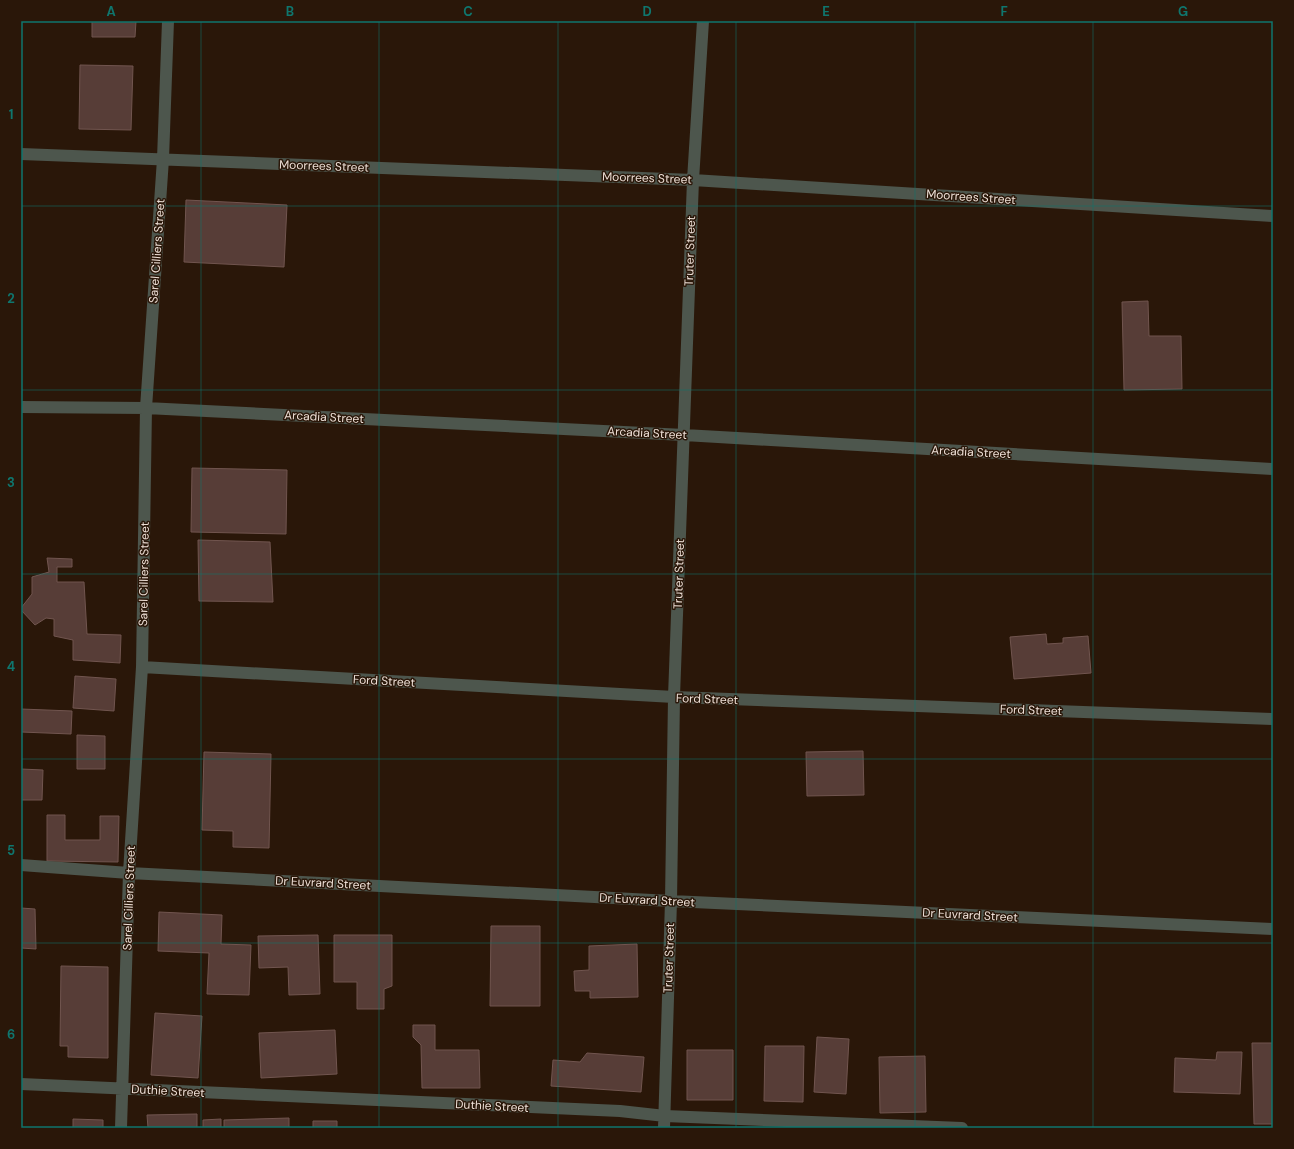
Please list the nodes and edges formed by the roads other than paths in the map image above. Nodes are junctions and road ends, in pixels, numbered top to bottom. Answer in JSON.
{"nodes":[{"id":1,"x":168,"y":21,"type":"edge"},
{"id":2,"x":703,"y":21,"type":"edge"},
{"id":3,"x":21,"y":154,"type":"edge"},
{"id":4,"x":163,"y":159,"type":"junction"},
{"id":5,"x":693,"y":180,"type":"junction"},
{"id":6,"x":1273,"y":216,"type":"edge"},
{"id":7,"x":21,"y":407,"type":"edge"},
{"id":8,"x":146,"y":408,"type":"junction"},
{"id":9,"x":684,"y":435,"type":"junction"},
{"id":10,"x":1273,"y":469,"type":"edge"},
{"id":11,"x":142,"y":667,"type":"junction"},
{"id":12,"x":674,"y":698,"type":"junction"},
{"id":13,"x":1273,"y":719,"type":"edge"},
{"id":14,"x":21,"y":865,"type":"edge"},
{"id":15,"x":129,"y":873,"type":"junction"},
{"id":16,"x":671,"y":901,"type":"junction"},
{"id":17,"x":1273,"y":929,"type":"edge"},
{"id":18,"x":21,"y":1084,"type":"edge"},
{"id":19,"x":123,"y":1089,"type":"junction"},
{"id":20,"x":664,"y":1122,"type":"edge"},
{"id":21,"x":121,"y":1128,"type":"edge"},
{"id":22,"x":962,"y":1128,"type":"edge"}],
"edges":[{"from":1,"to":4,"type":"street","name":"Sarel Cilliers Street"},
{"from":2,"to":5,"type":"street","name":"Truter Street"},
{"from":3,"to":4,"type":"street","name":"Moorrees Street"},
{"from":4,"to":5,"type":"street","name":"Moorrees Street"},
{"from":4,"to":8,"type":"street","name":"Sarel Cilliers Street"},
{"from":5,"to":6,"type":"street","name":"Moorrees Street"},
{"from":5,"to":9,"type":"street","name":"Truter Street"},
{"from":7,"to":8,"type":"street","name":"Arcadia Street"},
{"from":8,"to":9,"type":"street","name":"Arcadia Street"},
{"from":8,"to":11,"type":"street","name":"Sarel Cilliers Street"},
{"from":9,"to":10,"type":"street","name":"Arcadia Street"},
{"from":9,"to":12,"type":"street","name":"Truter Street"},
{"from":11,"to":12,"type":"street","name":"Ford Street"},
{"from":11,"to":15,"type":"street","name":"Sarel Cilliers Street"},
{"from":12,"to":13,"type":"street","name":"Ford Street"},
{"from":12,"to":16,"type":"street","name":"Truter Street"},
{"from":14,"to":15,"type":"street","name":"Dr Euvrard Street"},
{"from":15,"to":16,"type":"street","name":"Dr Euvrard Street"},
{"from":15,"to":19,"type":"street","name":"Sarel Cilliers Street"},
{"from":16,"to":17,"type":"street","name":"Dr Euvrard Street"},
{"from":16,"to":20,"type":"street","name":"Truter Street"},
{"from":18,"to":19,"type":"street","name":"Duthie Street"},
{"from":19,"to":20,"type":"street","name":"Duthie Street"},
{"from":19,"to":21,"type":"street","name":"Sarel Cilliers Street"},
{"from":20,"to":22,"type":"street","name":"Duthie Street"}]}
